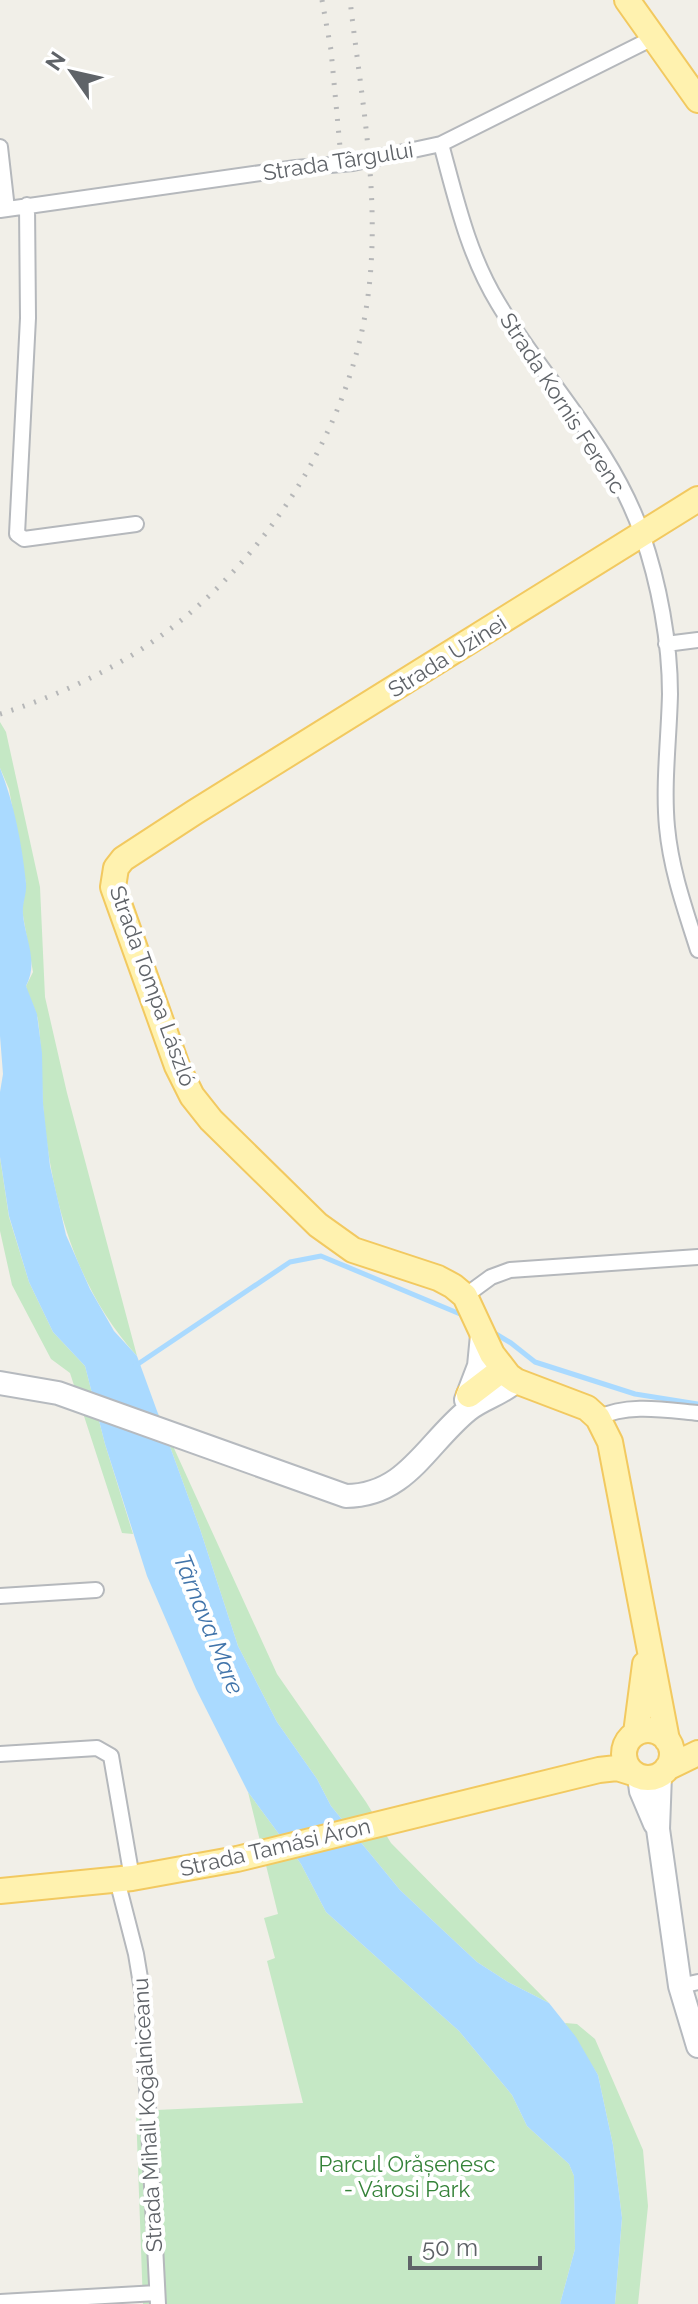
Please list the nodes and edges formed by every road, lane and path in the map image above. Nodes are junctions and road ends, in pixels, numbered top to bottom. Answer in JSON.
{"nodes":[{"id":1,"x":627,"y":0,"type":"edge"},
{"id":2,"x":653,"y":38,"type":"junction"},
{"id":3,"x":698,"y":100,"type":"edge"},
{"id":4,"x":441,"y":144,"type":"junction"},
{"id":5,"x":0,"y":147,"type":"edge"},
{"id":6,"x":27,"y":205,"type":"junction"},
{"id":7,"x":4,"y":209,"type":"edge"},
{"id":8,"x":698,"y":499,"type":"edge"},
{"id":9,"x":136,"y":524,"type":"dead end"},
{"id":10,"x":642,"y":535,"type":"junction"},
{"id":11,"x":698,"y":640,"type":"edge"},
{"id":12,"x":666,"y":644,"type":"junction"},
{"id":13,"x":195,"y":812,"type":"joint"},
{"id":14,"x":698,"y":950,"type":"edge"},
{"id":15,"x":698,"y":1257,"type":"edge"},
{"id":16,"x":475,"y":1319,"type":"junction"},
{"id":17,"x":509,"y":1375,"type":"junction"},
{"id":18,"x":0,"y":1383,"type":"edge"},
{"id":19,"x":469,"y":1395,"type":"junction"},
{"id":20,"x":698,"y":1413,"type":"edge"},
{"id":21,"x":598,"y":1418,"type":"junction"},
{"id":22,"x":451,"y":1425,"type":"junction"},
{"id":23,"x":96,"y":1590,"type":"dead end"},
{"id":24,"x":0,"y":1596,"type":"edge"},
{"id":25,"x":647,"y":1641,"type":"junction"},
{"id":26,"x":632,"y":1736,"type":"junction"},
{"id":27,"x":698,"y":1738,"type":"edge"},
{"id":28,"x":668,"y":1741,"type":"junction"},
{"id":29,"x":698,"y":1753,"type":"edge"},
{"id":30,"x":0,"y":1754,"type":"edge"},
{"id":31,"x":650,"y":1773,"type":"junction"},
{"id":32,"x":545,"y":1782,"type":"junction"},
{"id":33,"x":124,"y":1879,"type":"junction"},
{"id":34,"x":0,"y":1891,"type":"edge"},
{"id":35,"x":689,"y":1984,"type":"edge"},
{"id":36,"x":698,"y":2046,"type":"edge"},
{"id":37,"x":158,"y":2298,"type":"edge"},
{"id":38,"x":0,"y":2302,"type":"edge"}],
"edges":[{"from":1,"to":2,"type":"main road"},
{"from":2,"to":3,"type":"main road"},
{"from":2,"to":4,"type":"street","name":"Strada Târgului"},
{"from":4,"to":6,"type":"street","name":"Strada Târgului"},
{"from":4,"to":10,"type":"street","name":"Strada Kornis Ferenc"},
{"from":5,"to":7,"type":"street"},
{"from":6,"to":7,"type":"street","name":"Strada Târgului"},
{"from":6,"to":9,"type":"street"},
{"from":8,"to":10,"type":"main road","name":"Strada Uzinei"},
{"from":10,"to":12,"type":"street","name":"Strada Kornis Ferenc"},
{"from":10,"to":13,"type":"main road","name":"Strada Uzinei"},
{"from":11,"to":12,"type":"street"},
{"from":12,"to":14,"type":"street","name":"Strada Kornis Ferenc"},
{"from":13,"to":16,"type":"main road","name":"Strada Tompa László"},
{"from":15,"to":16,"type":"street"},
{"from":16,"to":17,"type":"main road"},
{"from":16,"to":19,"type":"main road"},
{"from":17,"to":19,"type":"main road"},
{"from":17,"to":21,"type":"main road"},
{"from":17,"to":22,"type":"main road"},
{"from":18,"to":22,"type":"main road"},
{"from":19,"to":22,"type":"main road"},
{"from":20,"to":21,"type":"street"},
{"from":21,"to":25,"type":"main road"},
{"from":23,"to":24,"type":"street"},
{"from":25,"to":26,"type":"main road"},
{"from":25,"to":28,"type":"main road"},
{"from":26,"to":28,"type":"main road"},
{"from":26,"to":31,"type":"main road"},
{"from":26,"to":32,"type":"main road","name":"Strada Tamási Áron"},
{"from":27,"to":28,"type":"main road"},
{"from":28,"to":31,"type":"main road"},
{"from":29,"to":31,"type":"main road","name":"Strada Tamási Áron"},
{"from":30,"to":33,"type":"street","name":"Strada Mihail Kogălniceanu"},
{"from":31,"to":32,"type":"main road","name":"Strada Tamási Áron"},
{"from":31,"to":35,"type":"main road"},
{"from":32,"to":33,"type":"main road","name":"Strada Tamási Áron"},
{"from":33,"to":34,"type":"main road","name":"Strada Tamási Áron"},
{"from":33,"to":37,"type":"street","name":"Strada Mihail Kogălniceanu"},
{"from":35,"to":36,"type":"main road"},
{"from":37,"to":38,"type":"street"}]}
